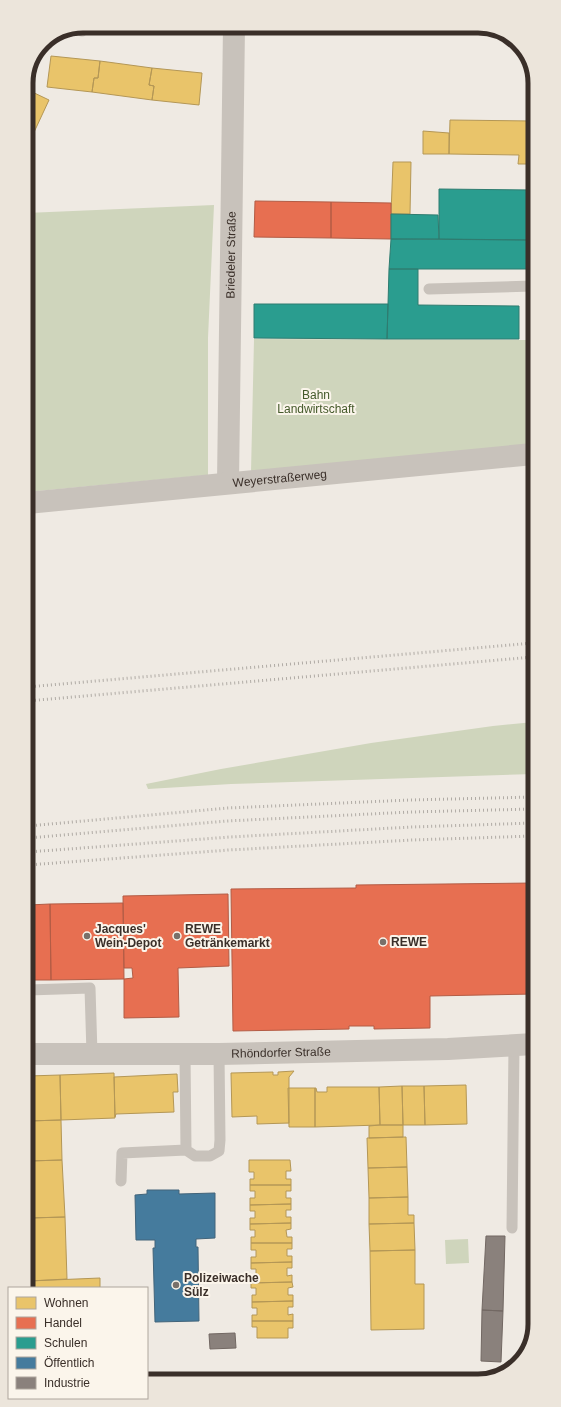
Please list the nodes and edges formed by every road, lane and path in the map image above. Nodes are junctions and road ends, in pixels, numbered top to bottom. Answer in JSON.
{"nodes":[{"id":1,"x":234,"y":33,"type":"edge"},
{"id":2,"x":528,"y":286,"type":"edge"},
{"id":3,"x":429,"y":289,"type":"dead end"},
{"id":4,"x":528,"y":454,"type":"edge"},
{"id":5,"x":228,"y":483,"type":"junction"},
{"id":6,"x":33,"y":502,"type":"edge"},
{"id":7,"x":33,"y":990,"type":"edge"},
{"id":8,"x":524,"y":1044,"type":"edge"},
{"id":9,"x":33,"y":1054,"type":"edge"},
{"id":10,"x":92,"y":1054,"type":"junction"},
{"id":11,"x":185,"y":1054,"type":"junction"},
{"id":12,"x":219,"y":1054,"type":"junction"},
{"id":13,"x":186,"y":1150,"type":"junction"},
{"id":14,"x":121,"y":1181,"type":"dead end"},
{"id":15,"x":512,"y":1228,"type":"dead end"}],
"edges":[{"from":1,"to":5,"type":"street","name":"Briedeler Straße"},
{"from":2,"to":3,"type":"lane"},
{"from":4,"to":5,"type":"street","name":"Weyerstraßerweg"},
{"from":5,"to":6,"type":"street","name":"Weyerstraßerweg"},
{"from":7,"to":10,"type":"lane"},
{"from":8,"to":12,"type":"street","name":"Rhöndorfer Straße"},
{"from":8,"to":15,"type":"lane"},
{"from":9,"to":10,"type":"street","name":"Rhöndorfer Straße"},
{"from":10,"to":11,"type":"street","name":"Rhöndorfer Straße"},
{"from":11,"to":12,"type":"street","name":"Rhöndorfer Straße"},
{"from":11,"to":13,"type":"lane"},
{"from":12,"to":13,"type":"lane"},
{"from":13,"to":14,"type":"lane"}]}
